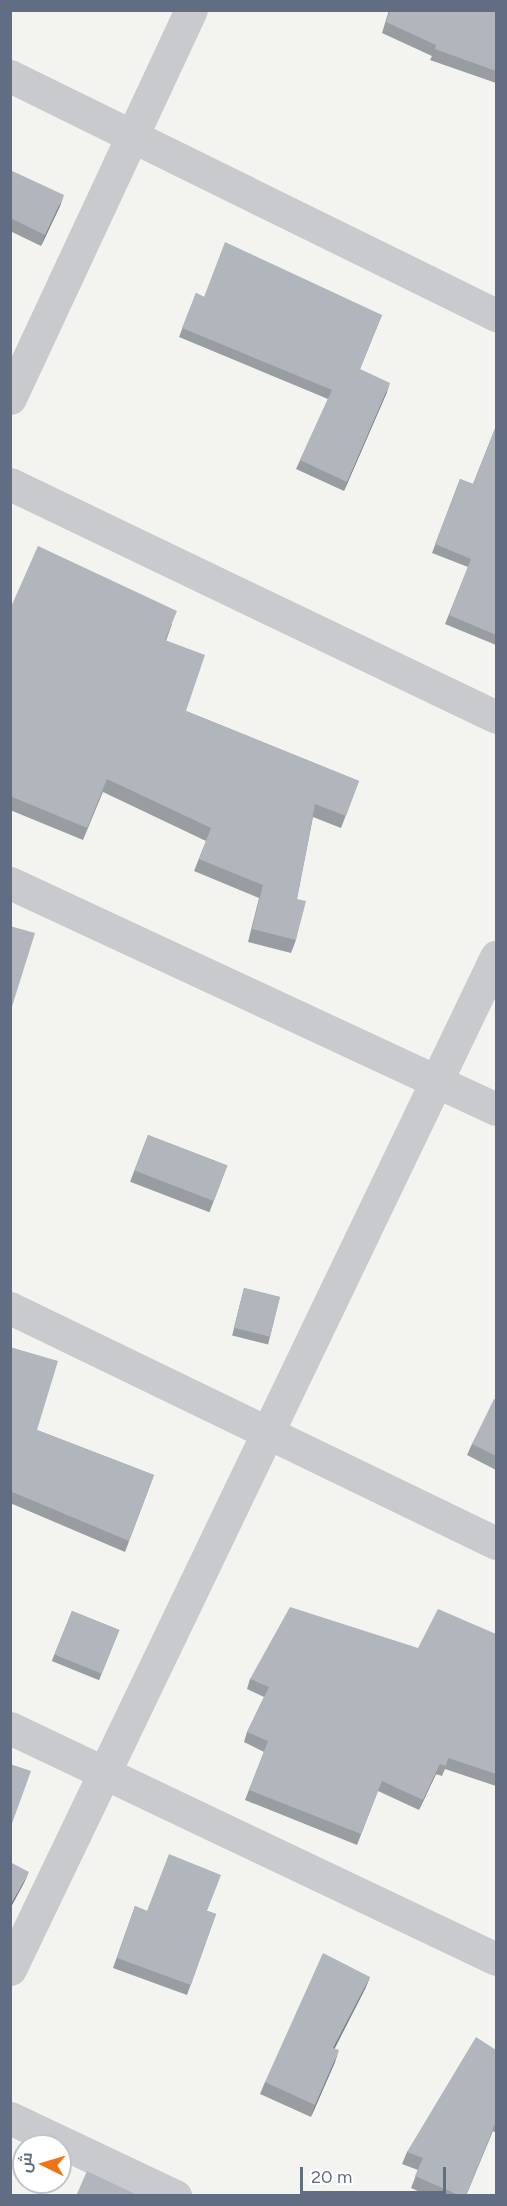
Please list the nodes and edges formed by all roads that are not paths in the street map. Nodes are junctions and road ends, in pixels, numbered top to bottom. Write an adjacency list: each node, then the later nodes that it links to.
1 (191, 10): 3 (street)
2 (10, 76): 3 (street)
3 (130, 137): 4 (street); 5 (street)
4 (496, 315)
5 (10, 398)
6 (10, 484): 7 (street)
7 (496, 717)
8 (10, 883): 10 (street)
9 (496, 957): 10 (street)
10 (437, 1080): 11 (street); 13 (street)
11 (496, 1109)
12 (10, 1308): 13 (street)
13 (268, 1432): 14 (street); 16 (street)
14 (496, 1543)
15 (10, 1728): 16 (street)
16 (104, 1775): 17 (street); 18 (street)
17 (496, 1959)
18 (10, 1969)
19 (10, 2118): 20 (street)
20 (175, 2196)

